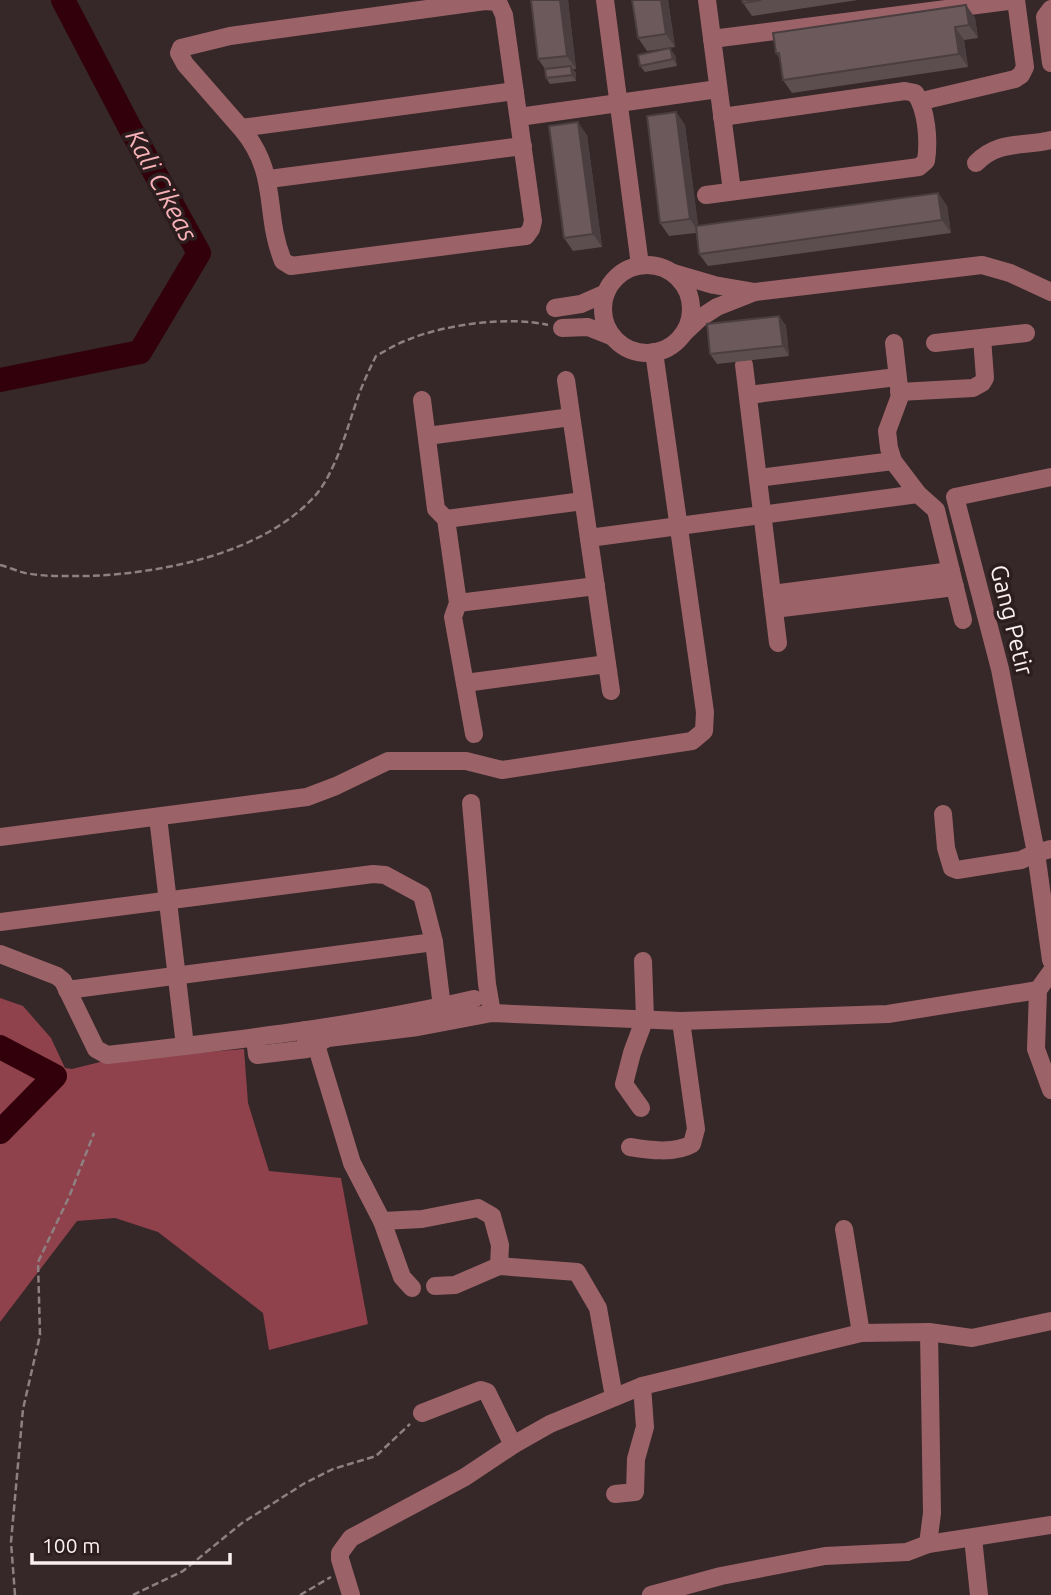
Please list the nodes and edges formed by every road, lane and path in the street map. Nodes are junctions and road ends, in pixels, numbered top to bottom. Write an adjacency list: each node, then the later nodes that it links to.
1 (605, 0): 10 (street)
2 (707, 0): 5 (street)
3 (1016, 0): 5 (street); 9 (street)
4 (1051, 9): 6 (street)
5 (712, 39): 7 (street)
6 (1051, 63)
7 (718, 89): 10 (street); 12 (street)
8 (515, 91): 11 (street); 13 (street); 13 (street)
9 (922, 101): 12 (street); 18 (street)
10 (620, 103): 11 (street); 20 (street)
11 (519, 117): 15 (street)
12 (722, 117): 18 (street)
13 (241, 128): 17 (street)
14 (1051, 140): 16 (street)
15 (523, 146): 17 (street); 17 (street)
16 (976, 163)
17 (269, 180)
18 (732, 191): 19 (street)
19 (706, 195)
20 (640, 265): 21 (street); 24 (street)
21 (673, 273): 22 (street); 28 (street)
22 (755, 292): 23 (street); 28 (street)
23 (1051, 292)
24 (606, 293): 25 (street); 29 (street)
25 (555, 307)
26 (562, 328): 29 (street); 50 (path)
27 (1026, 333): 30 (street)
28 (683, 334): 33 (street)
29 (613, 337): 33 (street)
30 (982, 338): 32 (street); 36 (street)
31 (894, 343): 36 (street)
32 (935, 343)
33 (654, 352): 48 (street)
34 (744, 365): 37 (street)
35 (566, 380): 39 (street)
36 (898, 384): 37 (street); 41 (street)
37 (748, 396): 43 (street)
38 (422, 400): 40 (street)
39 (571, 417): 40 (street); 45 (street)
40 (427, 436): 47 (street)
41 (893, 460): 43 (street); 44 (street)
42 (1051, 477): 65 (street, Gang Petir)
43 (758, 478): 46 (street)
44 (918, 494): 46 (street); 51 (street)
45 (583, 501): 47 (street); 49 (street)
46 (763, 516): 48 (street); 53 (street)
47 (446, 519): 54 (street)
48 (680, 527): 49 (street); 63 (street)
49 (589, 538): 52 (street)
50 (0, 565)
51 (953, 579): 53 (street); 55 (street)
52 (596, 586): 54 (street); 57 (street)
53 (773, 601): 56 (street)
54 (458, 603): 58 (street)
55 (963, 620)
56 (778, 643)
57 (607, 664): 58 (street); 59 (street)
58 (465, 683): 60 (street)
59 (611, 691)
60 (474, 734)
61 (471, 803): 78 (street)
62 (943, 814): 65 (street)
63 (158, 817): 64 (street); 66 (street)
64 (0, 837)
65 (1044, 851): 70 (street)
66 (168, 900): 67 (street); 68 (street); 73 (street)
67 (0, 922)
68 (434, 942): 73 (street); 77 (street)
69 (0, 954): 74 (street)
70 (1051, 960)
71 (643, 961): 79 (street)
72 (1051, 972): 75 (street)
73 (177, 976): 74 (street); 81 (street)
74 (67, 990): 81 (street)
75 (1038, 990): 80 (street); 82 (street)
76 (474, 999): 77 (street)
77 (442, 1007): 81 (street)
78 (492, 1013): 79 (street); 86 (street)
79 (645, 1018): 80 (street); 83 (street)
80 (681, 1021): 85 (street)
81 (185, 1046)
82 (1051, 1090)
83 (641, 1108)
84 (93, 1133): 103 (path)
85 (630, 1146)
86 (382, 1221): 88 (street); 90 (street)
87 (844, 1229): 93 (street)
88 (499, 1266): 89 (street); 95 (street)
89 (435, 1286)
90 (412, 1288)
91 (1051, 1321): 92 (street)
92 (929, 1332): 93 (street); 101 (street)
93 (861, 1333): 94 (street)
94 (642, 1386): 95 (street); 98 (street)
95 (614, 1397): 97 (street)
96 (422, 1412): 97 (street); 104 (path)
97 (513, 1445): 102 (street)
98 (615, 1494)
99 (1051, 1525): 100 (street)
100 (973, 1538): 101 (street); 108 (street)
101 (928, 1544): 107 (street)
102 (343, 1570): 105 (path); 106 (street)
103 (15, 1595)
104 (133, 1595)
105 (300, 1595)
106 (351, 1595)
107 (651, 1595)
108 (979, 1595)

